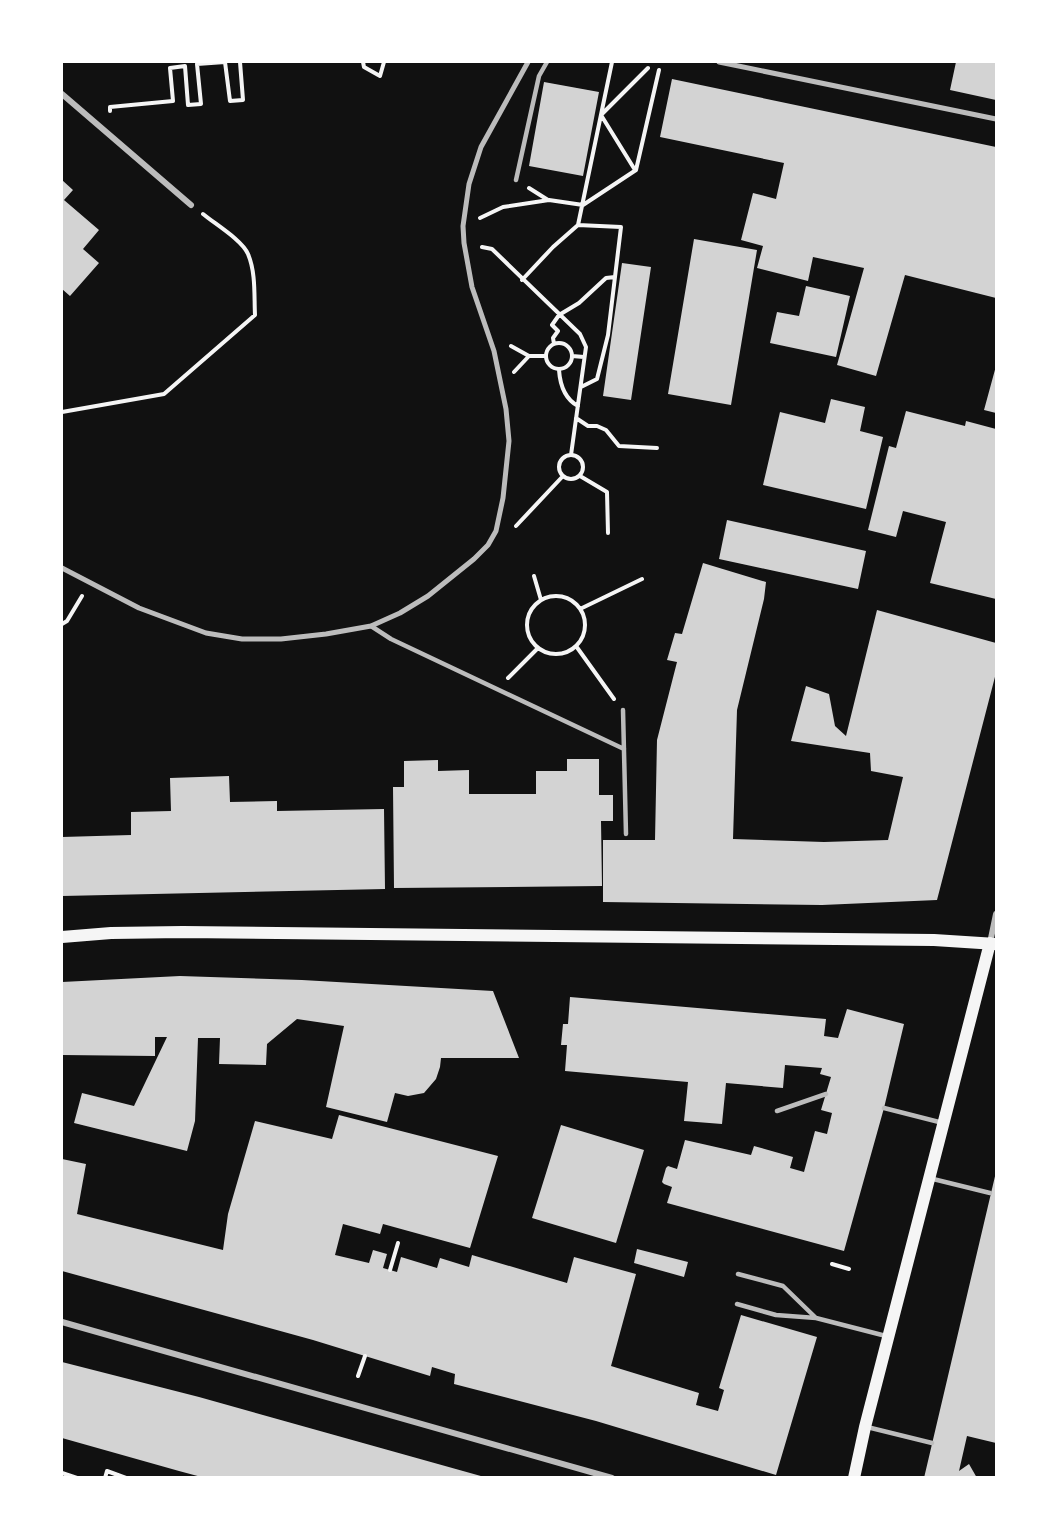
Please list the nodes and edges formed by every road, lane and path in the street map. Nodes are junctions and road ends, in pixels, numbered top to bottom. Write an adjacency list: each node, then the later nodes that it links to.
1 (240, 62): 13 (path)
2 (363, 62): 3 (path)
3 (384, 62)
4 (528, 62): 19 (street)
5 (547, 62): 15 (lane)
6 (612, 62): 11 (path)
7 (719, 62): 12 (street)
8 (648, 68): 11 (path)
9 (659, 70): 14 (path)
10 (62, 94): 13 (street)
11 (601, 115): 14 (path); 17 (path)
12 (996, 119)
13 (114, 139): 16 (street)
14 (636, 171): 17 (path)
15 (516, 180)
16 (191, 205): 34 (path)
17 (583, 205): 18 (path); 19 (path)
18 (578, 225): 21 (path); 22 (path)
19 (463, 226): 20 (street)
20 (464, 243): 22 (path); 40 (street)
21 (615, 278): 23 (path); 32 (path)
22 (522, 280): 23 (path)
23 (559, 315): 24 (path); 29 (path)
24 (554, 344): 27 (path); 28 (path)
25 (509, 345): 26 (path)
26 (530, 356): 27 (path); 31 (path)
27 (546, 356): 30 (path)
28 (572, 356): 29 (path); 30 (path)
29 (584, 357): 32 (path)
30 (559, 370): 33 (path)
31 (516, 372)
32 (581, 387): 33 (path)
33 (578, 406): 35 (path)
34 (62, 412)
35 (576, 418): 36 (path); 37 (path)
36 (657, 448)
37 (571, 455): 38 (path); 39 (path)
38 (562, 476): 39 (path); 40 (path)
39 (580, 476): 41 (path)
40 (496, 531): 49 (street)
41 (608, 533)
42 (62, 568): 45 (street)
43 (534, 576): 46 (path)
44 (642, 579): 47 (path)
45 (91, 583): 48 (path); 49 (street)
46 (541, 600): 47 (path); 51 (path)
47 (580, 609): 50 (path)
48 (62, 624)
49 (371, 626): 52 (lane)
50 (576, 646): 51 (path); 53 (path)
51 (538, 648): 52 (path)
52 (497, 690): 54 (lane)
53 (623, 711): 54 (lane)
54 (624, 749): 55 (lane)
55 (626, 834)
56 (996, 914): 58 (street)
57 (62, 937): 58 (main road)
58 (993, 944): 62 (main road)
59 (826, 1094): 61 (lane)
60 (884, 1108): 62 (lane)
61 (777, 1111)
62 (943, 1123): 63 (main road)
63 (929, 1178): 64 (lane); 73 (main road)
64 (990, 1193)
65 (398, 1243): 68 (path)
66 (832, 1264): 67 (path)
67 (849, 1269)
68 (390, 1270)
69 (738, 1274): 71 (lane)
70 (737, 1304): 71 (lane)
71 (816, 1318): 73 (lane)
72 (62, 1322): 82 (street)
73 (888, 1336): 76 (main road)
74 (365, 1356): 75 (path)
75 (358, 1376)
76 (865, 1427): 77 (lane); 83 (main road)
77 (932, 1443)
78 (62, 1473): 79 (path)
79 (77, 1478)
80 (105, 1478): 81 (path)
81 (126, 1478)
82 (612, 1478)
83 (854, 1478)

